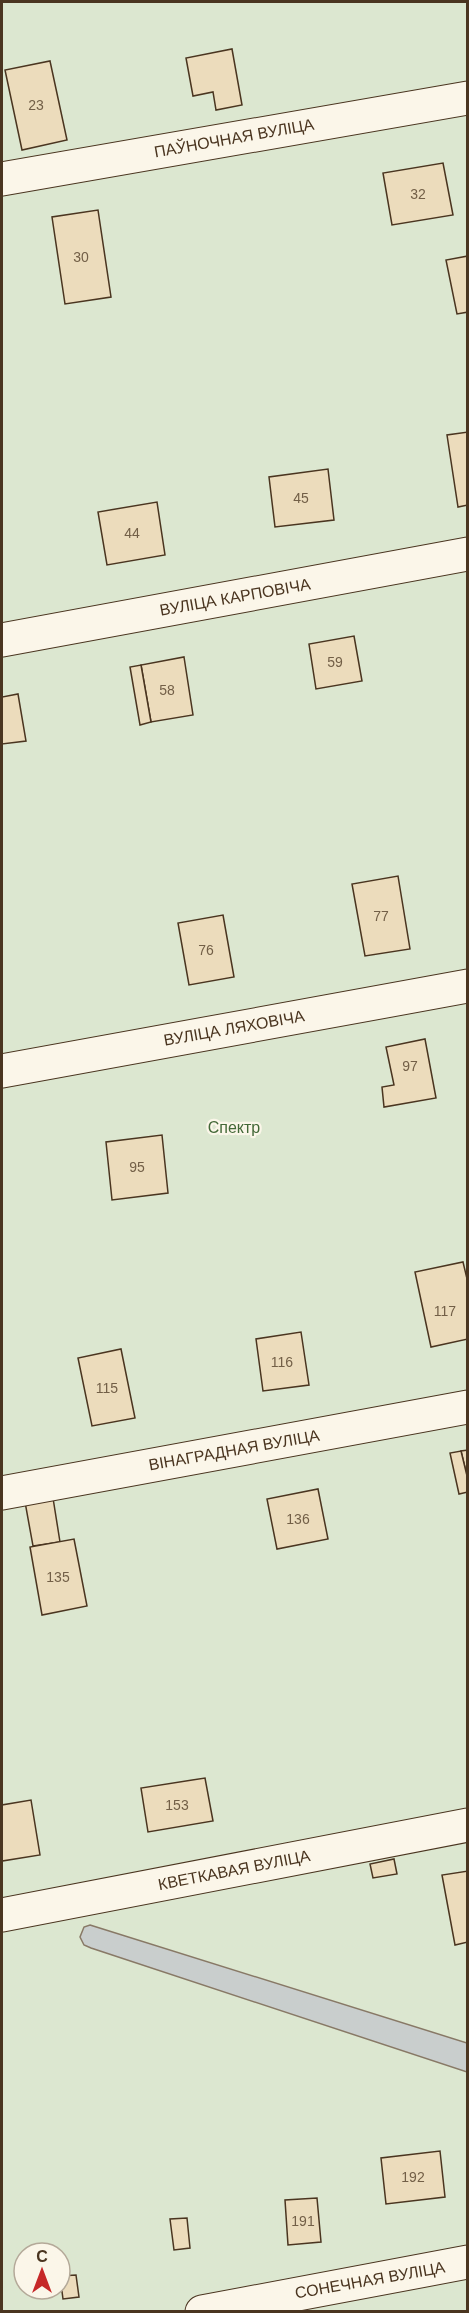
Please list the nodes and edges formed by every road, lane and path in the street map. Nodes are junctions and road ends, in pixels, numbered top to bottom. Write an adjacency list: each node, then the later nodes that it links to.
1 (468, 98): 2 (street, ПАЎНОЧНАЯ ВУЛІЦА)
2 (2, 179)
3 (468, 554): 4 (street, ВУЛІЦА КАРПОВІЧА)
4 (2, 640)
5 (468, 986): 6 (street, ВУЛІЦА ЛЯХОВІЧА)
6 (2, 1071)
7 (468, 1407): 8 (street, ВІНАГРАДНАЯ ВУЛІЦА)
8 (2, 1493)
9 (468, 1825): 10 (street, КВЕТКАВАЯ ВУЛІЦА)
10 (2, 1915)
11 (468, 2262): 12 (street, СОНЕЧНАЯ ВУЛІЦА)
12 (202, 2312)

